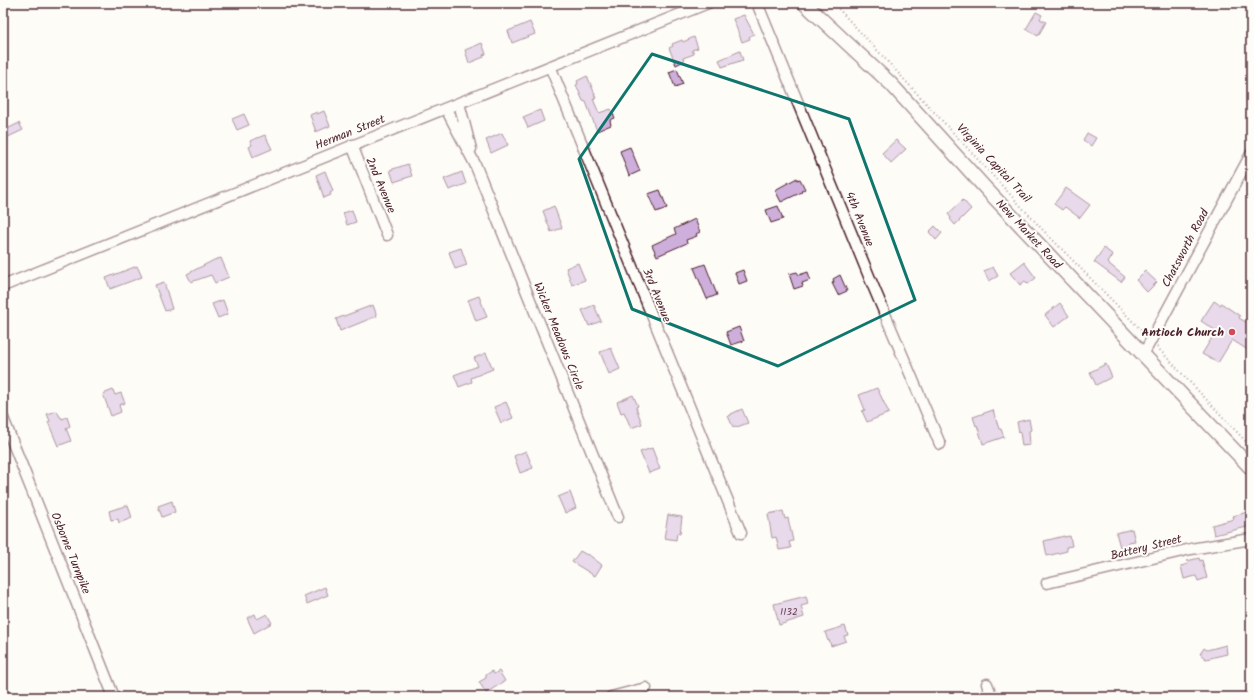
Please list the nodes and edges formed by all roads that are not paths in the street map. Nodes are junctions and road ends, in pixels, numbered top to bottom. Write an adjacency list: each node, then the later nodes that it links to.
1 (708, 3): 4 (street, Herman Street)
2 (757, 3): 14 (street, 4th Avenue)
3 (804, 3): 12 (main road, New Market Road)
4 (550, 66): 5 (street, Herman Street); 17 (street, 3rd Avenue)
5 (459, 103): 6 (street, Herman Street); 9 (street, Wicker Meadows Circle)
6 (446, 109): 7 (street, Herman Street); 9 (street, Wicker Meadows Circle)
7 (352, 145): 10 (street, 2nd Avenue); 11 (street, Herman Street)
8 (1251, 154): 12 (street, Chatsworth Road)
9 (475, 164): 16 (street, Wicker Meadows Circle)
10 (388, 235)
11 (3, 286)
12 (1143, 355): 15 (main road, New Market Road)
13 (3, 418): 22 (street, Osborne Turnpike)
14 (940, 444)
15 (1251, 468)
16 (618, 518)
17 (741, 533)
18 (1251, 539): 19 (street, Battery Street)
19 (1047, 583)
20 (987, 684): 24 (street)
21 (646, 688): 23 (street)
22 (114, 697)
23 (611, 697)
24 (992, 697)

